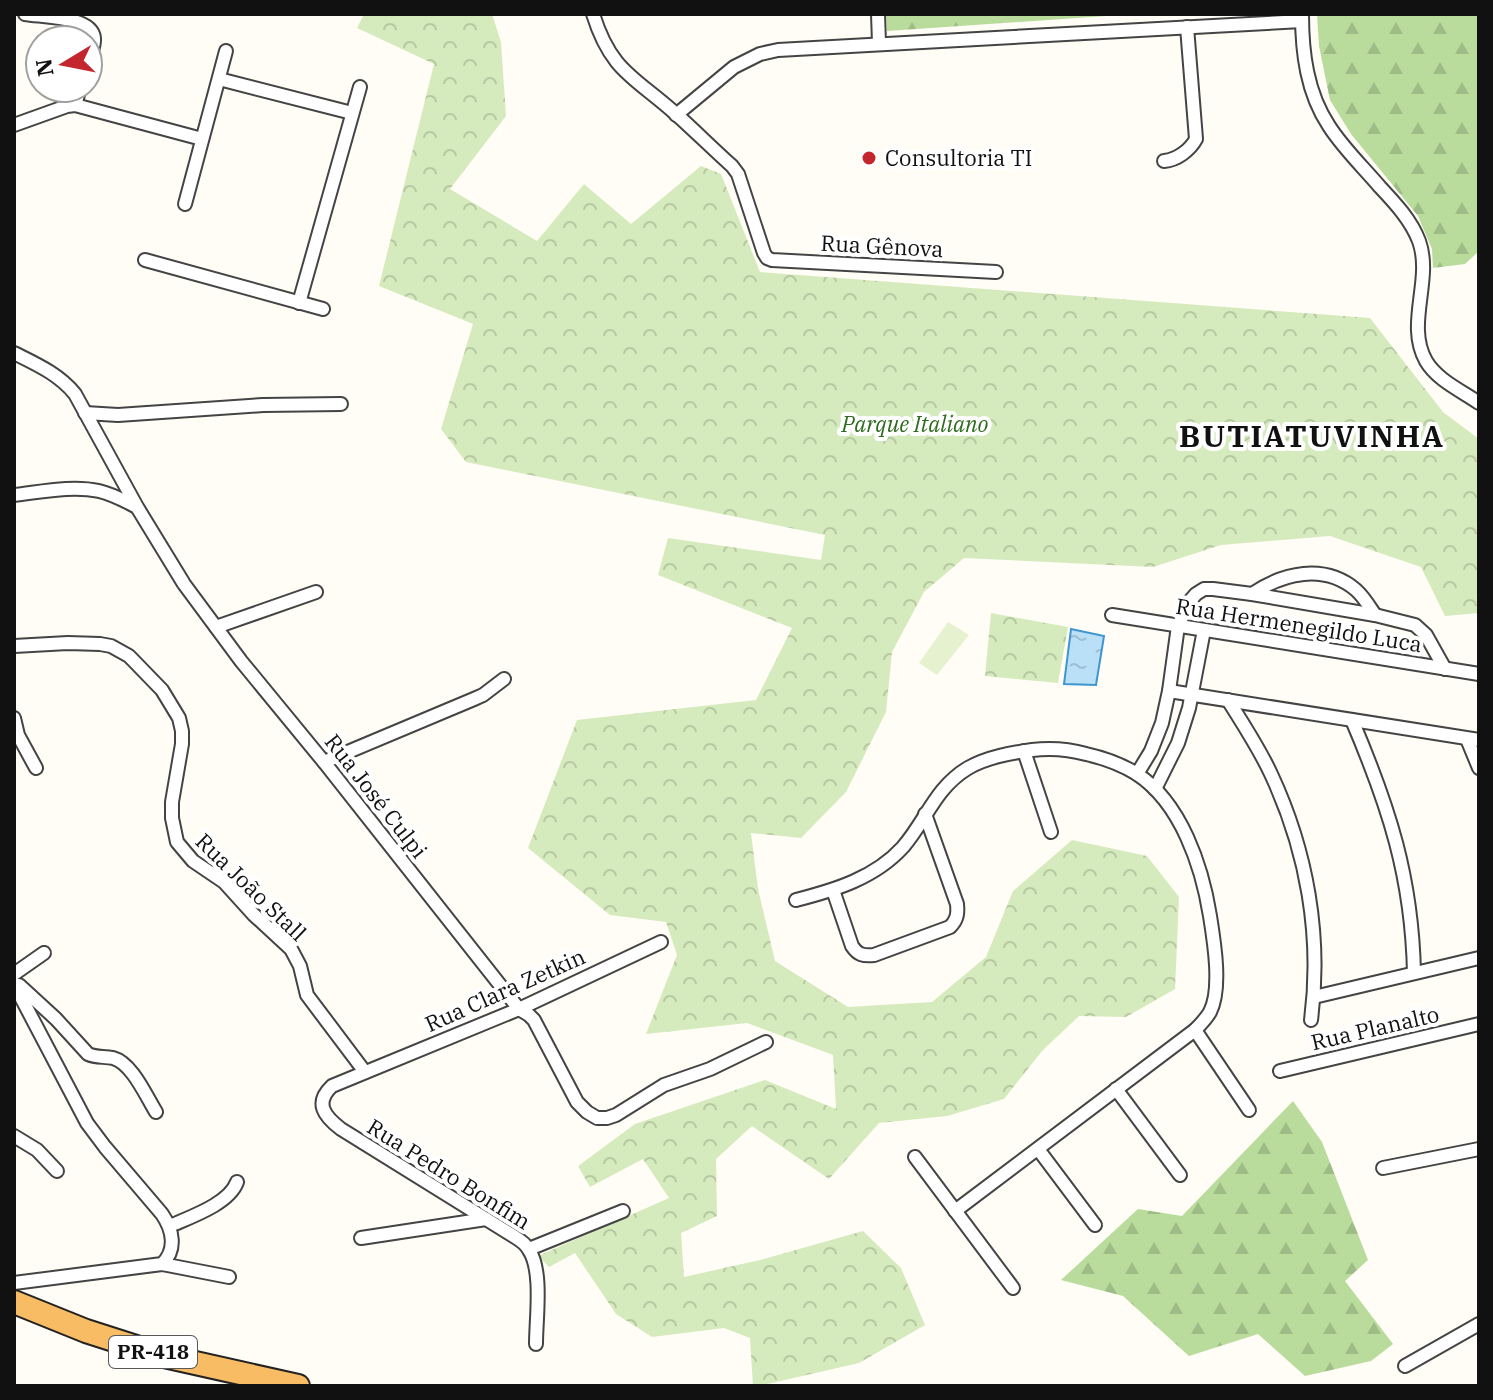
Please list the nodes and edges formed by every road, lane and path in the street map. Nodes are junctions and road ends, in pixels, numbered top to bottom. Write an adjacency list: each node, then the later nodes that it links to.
1 (25, 14): 5 (street)
2 (593, 14): 13 (street)
3 (878, 14): 7 (street)
4 (1302, 18): 6 (street); 23 (street)
5 (83, 24)
6 (1187, 27): 7 (street); 16 (street)
7 (879, 43): 13 (street)
8 (226, 51): 9 (street)
9 (219, 79): 12 (street); 15 (street)
10 (360, 87): 12 (street)
11 (75, 105): 14 (street); 15 (street)
12 (352, 113): 20 (street)
13 (676, 115): 19 (street, Rua Gênova)
14 (14, 125)
15 (202, 139): 17 (street)
16 (1164, 161)
17 (185, 204)
18 (145, 260): 20 (street)
19 (996, 272)
20 (299, 303): 21 (street)
21 (323, 309)
22 (14, 353): 25 (street, Rua José Culpi)
23 (1479, 403)
24 (341, 404): 25 (street)
25 (85, 413): 27 (street, Rua José Culpi)
26 (14, 495): 27 (street)
27 (137, 507): 33 (street, Rua José Culpi)
28 (316, 592): 33 (street)
29 (1252, 594): 31 (street); 31 (street); 32 (street)
30 (1112, 615): 32 (street, Rua Hermenegildo Luca)
31 (1375, 615): 36 (street)
32 (1178, 626): 34 (street, Rua Hermenegildo Luca); 39 (street)
33 (216, 627): 46 (street, Rua José Culpi)
34 (1204, 630): 36 (street, Rua Hermenegildo Luca); 40 (street)
35 (14, 646): 67 (street, Rua João Stall)
36 (1445, 669): 37 (street, Rua Hermenegildo Luca)
37 (1479, 674)
38 (504, 679): 46 (street)
39 (1169, 691): 40 (street); 49 (street)
40 (1193, 695): 41 (street); 50 (street)
41 (1228, 700): 43 (street); 60 (street)
42 (14, 718): 47 (street)
43 (1352, 720): 44 (street); 58 (street)
44 (1473, 740): 48 (street)
45 (1024, 751): 49 (street); 51 (street); 52 (street)
46 (324, 762): 61 (street, Rua José Culpi)
47 (36, 768)
48 (1479, 768)
49 (1137, 774): 50 (street)
50 (1155, 789): 64 (street)
51 (925, 814): 53 (street); 53 (street)
52 (1051, 832)
53 (833, 890): 54 (street)
54 (796, 900)
55 (661, 942): 61 (street, Rua Clara Zetkin)
56 (44, 953): 59 (street)
57 (1479, 958): 58 (street)
58 (1414, 973): 60 (street)
59 (14, 979): 70 (street); 83 (street)
60 (1314, 997): 62 (street)
61 (519, 1009): 65 (street, Rua José Culpi); 67 (street, Rua Clara Zetkin)
62 (1311, 1020)
63 (1479, 1024): 66 (street, Rua Planalto)
64 (1195, 1030): 68 (street); 69 (street)
65 (766, 1042)
66 (1280, 1071)
67 (365, 1072): 81 (street, Rua Pedro Bonfim)
68 (1116, 1089): 72 (street); 77 (street)
69 (1249, 1110)
70 (156, 1112)
71 (14, 1136): 76 (street)
72 (1038, 1149): 80 (street); 82 (street)
73 (1479, 1149): 75 (street)
74 (915, 1157): 80 (street)
75 (1383, 1168)
76 (57, 1171)
77 (1180, 1175)
78 (237, 1182): 83 (street)
79 (623, 1211): 85 (street)
80 (955, 1211): 89 (street)
81 (486, 1219): 84 (street); 85 (street, Rua Pedro Bonfim)
82 (1095, 1225)
83 (170, 1226): 86 (street)
84 (361, 1238)
85 (529, 1249): 92 (street, Rua Pedro Bonfim)
86 (162, 1264): 87 (street); 88 (street)
87 (229, 1277)
88 (14, 1283)
89 (1013, 1288)
90 (14, 1302): 94 (highway, PR-418)
91 (1479, 1324): 93 (street)
92 (536, 1344)
93 (1405, 1366)
94 (298, 1386)

